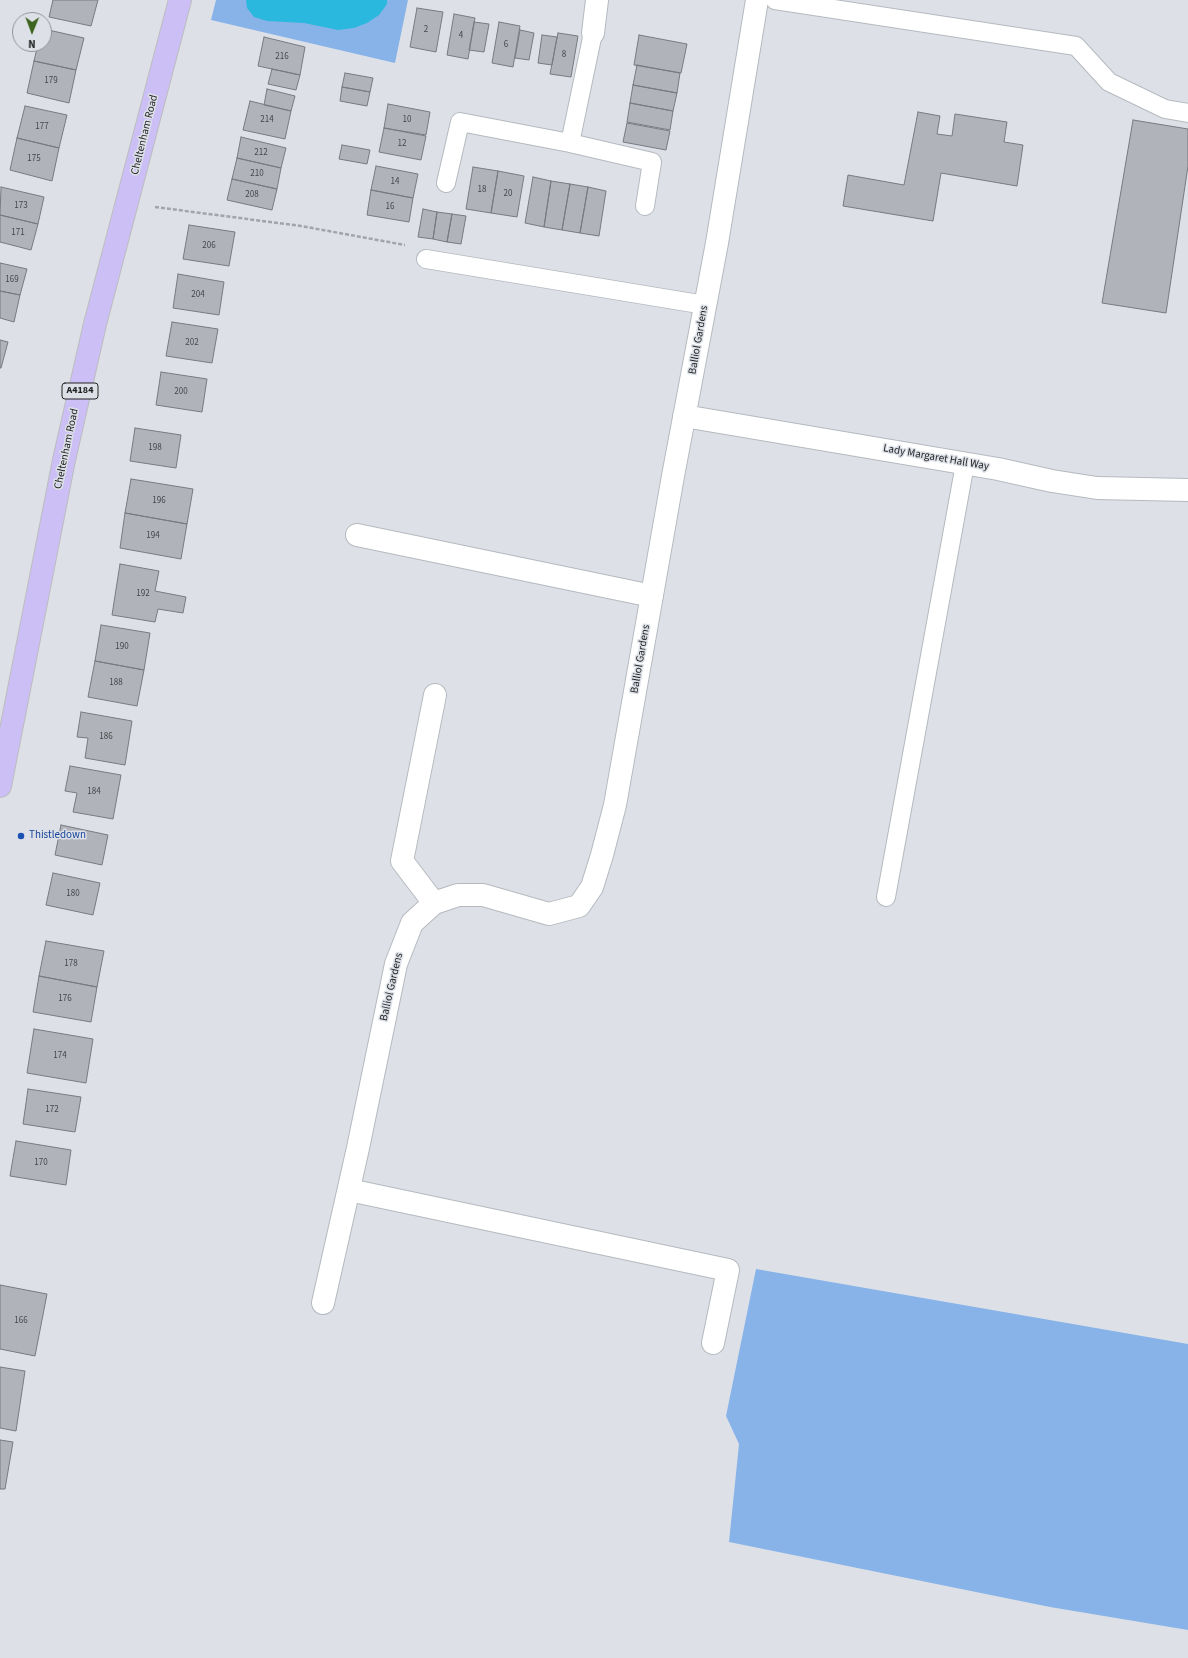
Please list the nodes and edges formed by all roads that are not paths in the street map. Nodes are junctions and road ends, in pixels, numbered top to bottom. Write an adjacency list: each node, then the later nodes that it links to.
1 (180, 0): 18 (main road, Cheltenham Road / A4184)
2 (597, 0): 5 (street)
3 (757, 0): 11 (street, Balliol Gardens)
4 (775, 0): 6 (lane)
5 (593, 33): 7 (lane)
6 (1188, 113)
7 (570, 143): 8 (lane); 9 (lane)
8 (446, 183)
9 (644, 206)
10 (426, 259): 11 (lane)
11 (705, 305): 12 (street, Balliol Gardens)
12 (684, 416): 13 (street, Lady Margaret Hall Way); 16 (street, Balliol Gardens)
13 (965, 464): 14 (street, Lady Margaret Hall Way); 19 (lane)
14 (1188, 490)
15 (357, 535): 16 (street)
16 (652, 596): 20 (street, Balliol Gardens)
17 (435, 695): 20 (street)
18 (0, 786)
19 (886, 897)
20 (434, 904): 21 (street, Balliol Gardens)
21 (349, 1190): 22 (street, Balliol Gardens); 23 (street)
22 (323, 1303)
23 (713, 1343)

